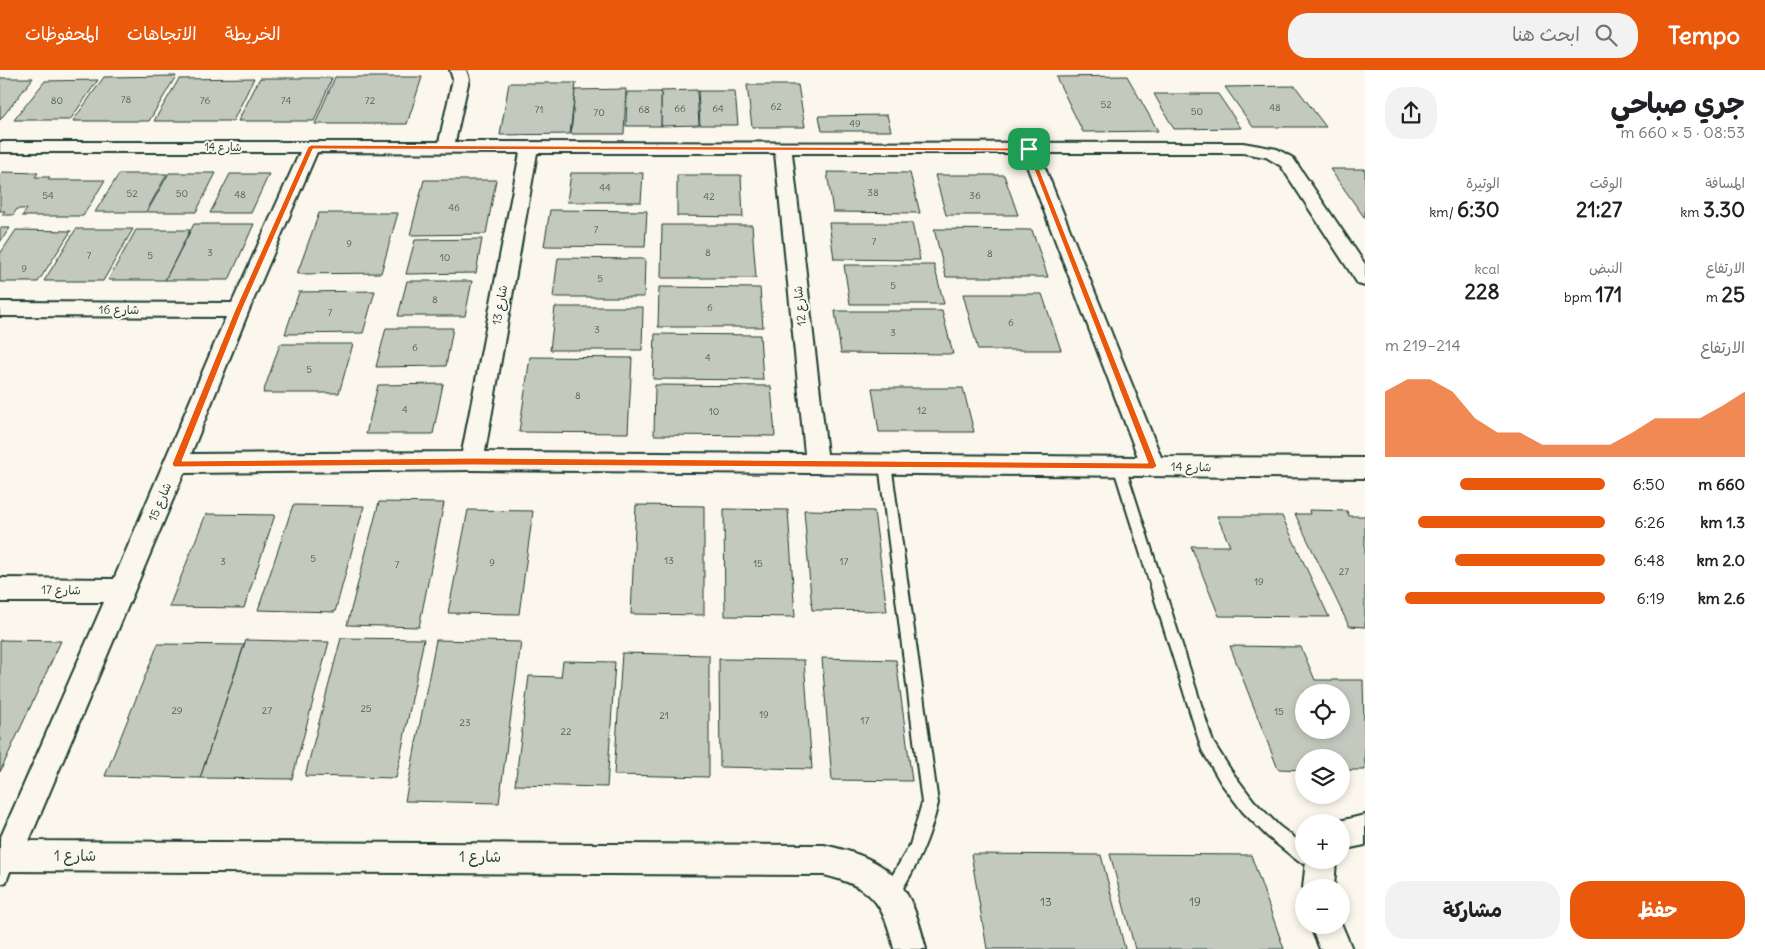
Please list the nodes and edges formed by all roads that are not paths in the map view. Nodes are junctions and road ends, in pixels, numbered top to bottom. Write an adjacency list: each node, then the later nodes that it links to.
1 (463, 73): 4 (street)
2 (0, 147): 3 (street, شارع 14)
3 (311, 147): 4 (street, شارع 14); 10 (street, شارع 15)
4 (446, 147): 5 (street, شارع 14)
5 (529, 148): 6 (street, شارع 14); 11 (street, شارع 13)
6 (783, 149): 7 (street, شارع 14); 12 (street, شارع 12)
7 (1029, 149): 8 (street, شارع 14); 16 (street)
8 (1365, 279)
9 (0, 309): 10 (street, شارع 16)
10 (239, 310): 13 (street, شارع 15)
11 (472, 461): 12 (street, شارع 14); 13 (street, شارع 14)
12 (817, 463): 14 (street, شارع 14)
13 (176, 464): 19 (street, شارع 15)
14 (885, 464): 15 (street, شارع 14); 24 (lane)
15 (1119, 466): 16 (street, شارع 14); 22 (lane)
16 (1153, 466): 17 (street, شارع 14)
17 (1365, 468)
18 (0, 590): 19 (street, شارع 17)
19 (122, 591): 23 (street, شارع 15)
20 (1365, 830): 21 (street)
21 (1350, 834)
22 (1295, 851)
23 (3, 862): 24 (street, شارع 1)
24 (890, 892): 26 (street, شارع 1)
25 (1330, 934): 27 (street)
26 (910, 949)
27 (1336, 949)

